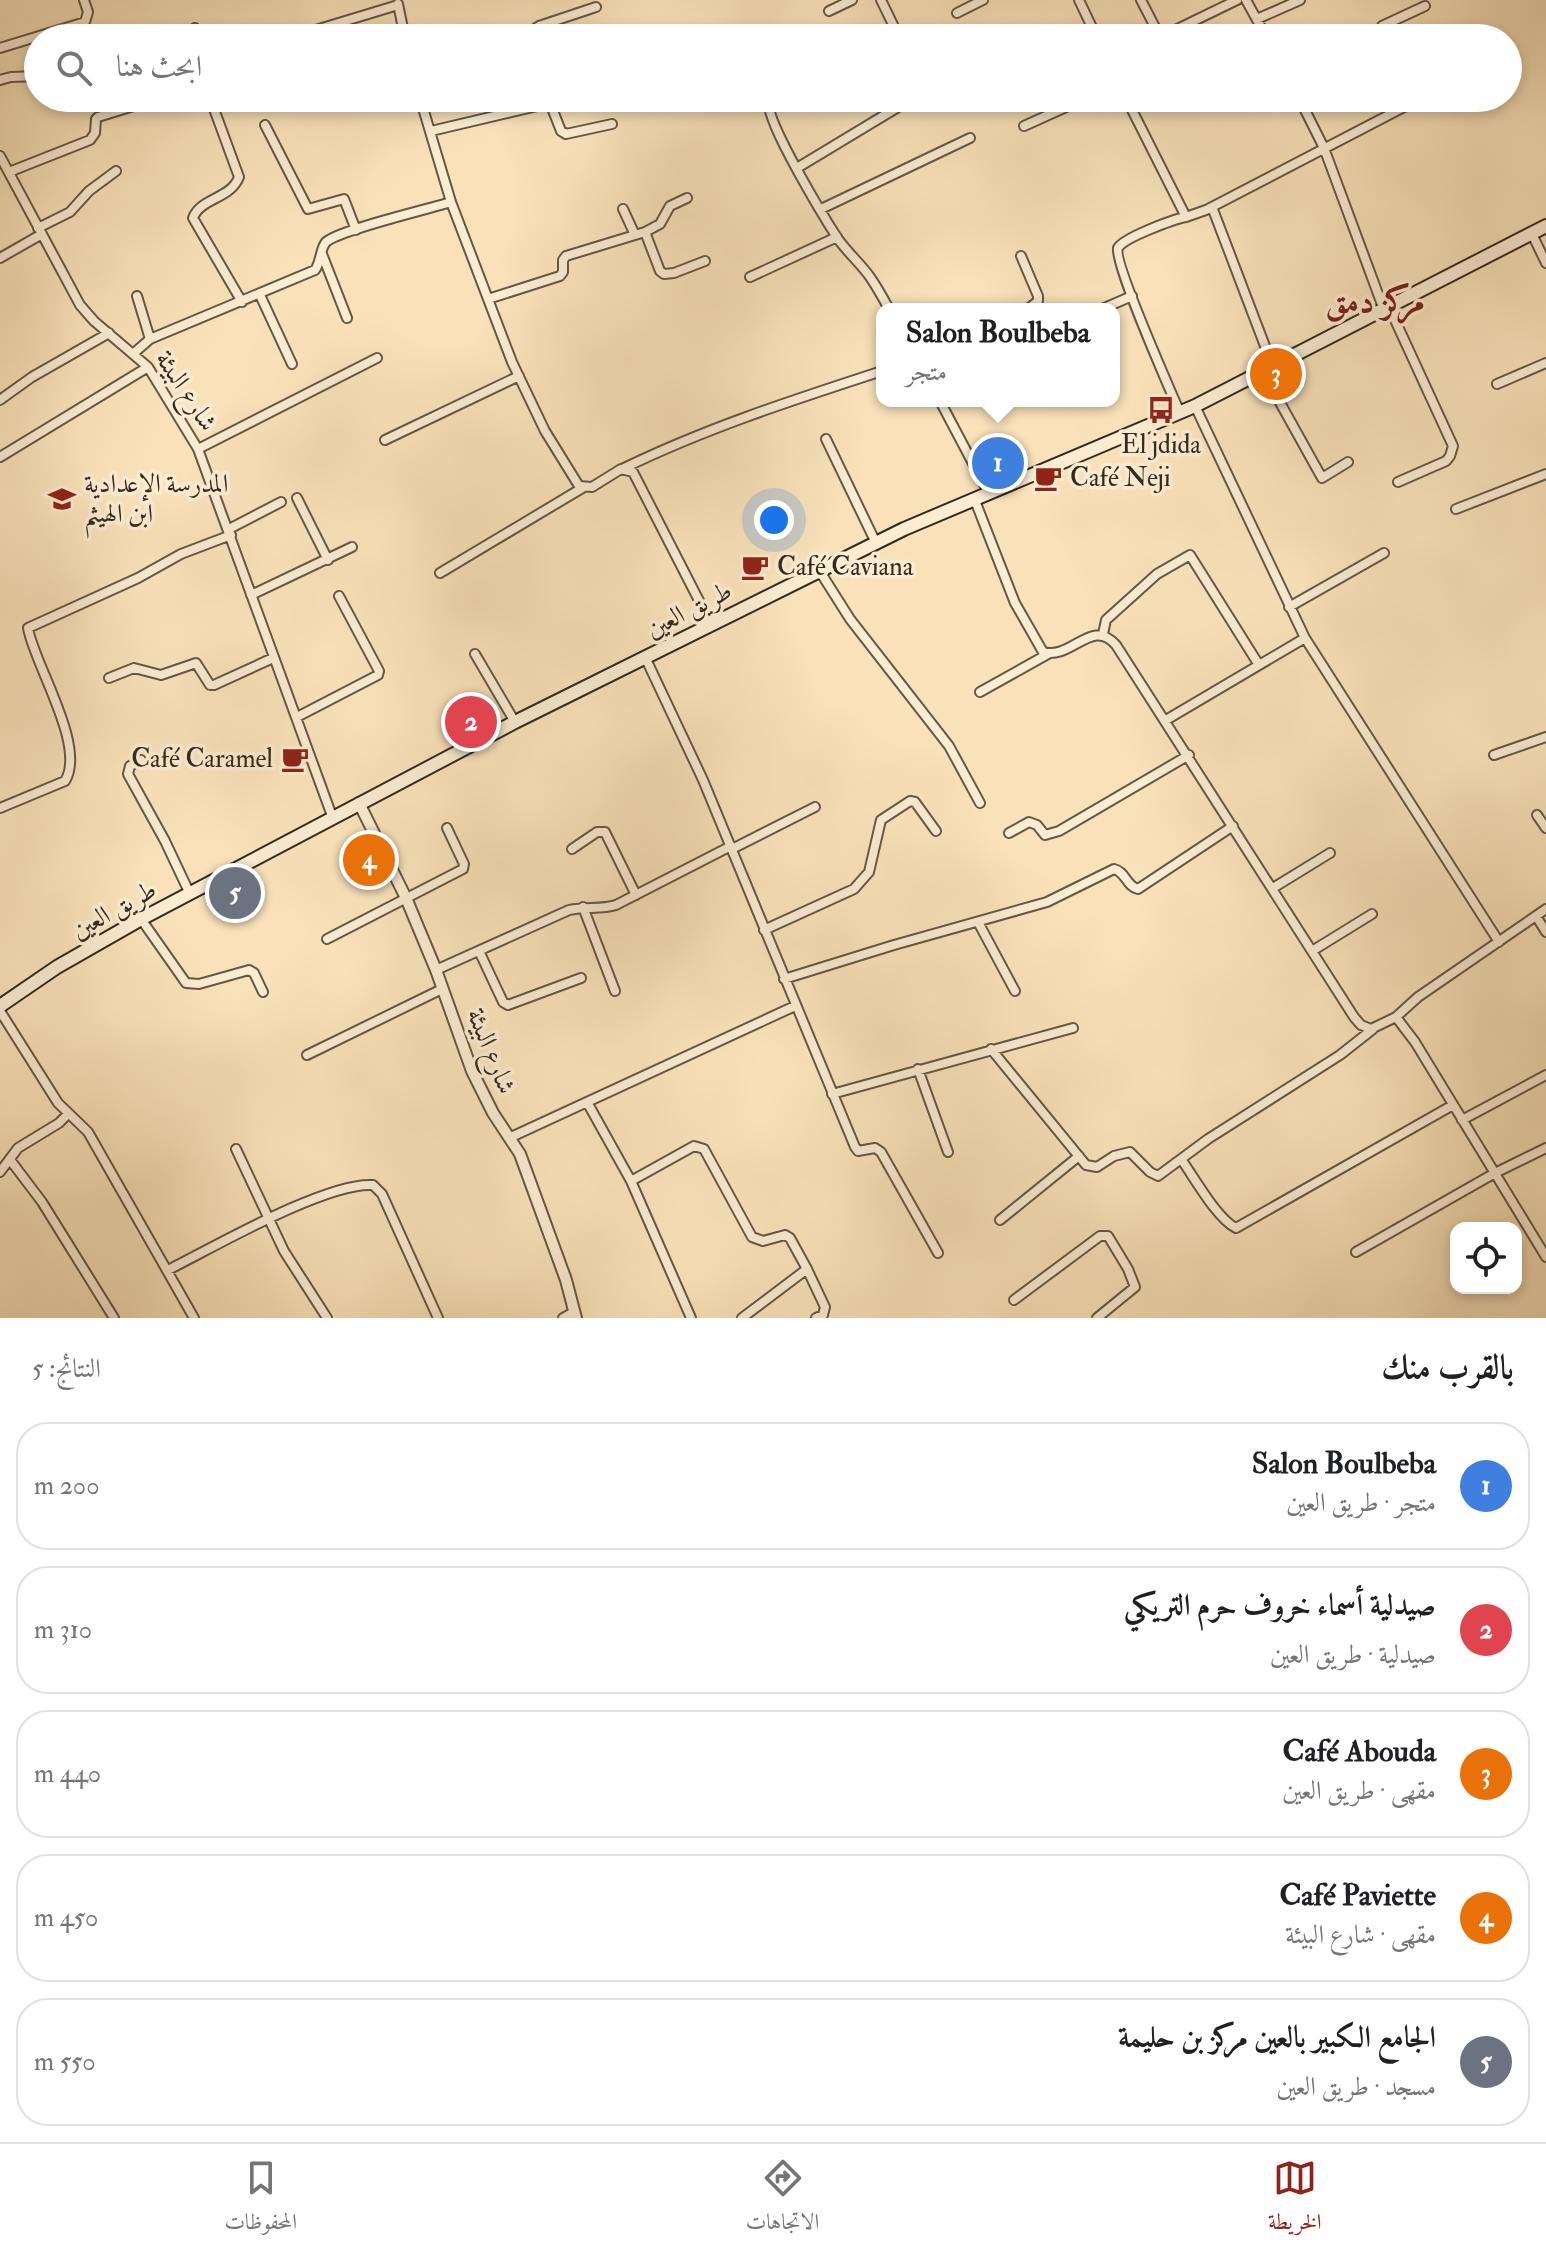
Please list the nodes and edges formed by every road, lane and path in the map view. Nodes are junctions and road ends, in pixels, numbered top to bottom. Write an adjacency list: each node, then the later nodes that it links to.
1 (84, 0): 16 (street)
2 (852, 0): 13 (street)
3 (881, 0): 20 (street)
4 (983, 0): 14 (street)
5 (1079, 0): 21 (street)
6 (1141, 0): 22 (street)
7 (1237, 0): 23 (street)
8 (1246, 0): 15 (street)
9 (1300, 0): 15 (street)
10 (398, 3): 17 (street); 18 (street)
11 (1425, 6): 25 (street)
12 (596, 7): 19 (street)
13 (829, 11)
14 (957, 13)
15 (1257, 19): 24 (street)
16 (78, 24)
17 (333, 24)
18 (402, 24)
19 (545, 24)
20 (893, 24)
21 (1090, 24)
22 (1153, 24)
23 (1188, 24)
24 (1260, 24)
25 (1386, 24)
26 (24, 41): 27 (street)
27 (0, 48)
28 (24, 77): 29 (street)
29 (0, 80)
30 (114, 112): 50 (street)
31 (215, 112): 73 (street)
32 (425, 112): 44 (street)
33 (504, 112): 44 (street)
34 (554, 112): 41 (street)
35 (769, 112): 48 (street)
36 (890, 112): 48 (street)
37 (1055, 112): 43 (street)
38 (1133, 112): 56 (street)
39 (1306, 112): 46 (street)
40 (1394, 112): 46 (street)
41 (612, 124)
42 (265, 125): 58 (street)
43 (1024, 126)
44 (431, 131): 52 (street)
45 (970, 138): 55 (street)
46 (1324, 148): 53 (street); 77 (street)
47 (0, 157): 50 (street, شارع البيئة)
48 (797, 168): 55 (street)
49 (116, 171): 59 (street)
50 (9, 172): 59 (street, شارع البيئة)
51 (687, 198): 60 (street)
52 (451, 202): 58 (street); 72 (street)
53 (1212, 207): 56 (street); 86 (street)
54 (623, 209): 60 (street)
55 (821, 209): 62 (street)
56 (1186, 217): 71 (street)
57 (1546, 226): 61 (main road, طريق العين)
58 (356, 230): 63 (street)
59 (40, 231): 65 (street); 79 (street, شارع البيئة)
60 (640, 233): 66 (street); 72 (street)
61 (1532, 234): 67 (street); 77 (main road, طريق العين)
62 (837, 237): 68 (street); 74 (street)
63 (322, 253): 69 (street); 78 (street)
64 (1021, 256): 75 (street)
65 (0, 258)
66 (705, 261)
67 (1546, 263)
68 (750, 277)
69 (260, 295): 73 (street); 84 (street)
70 (137, 296): 80 (street)
71 (1132, 296): 76 (street); 93 (street)
72 (488, 299): 88 (street)
73 (242, 302): 80 (street)
74 (885, 303)
75 (1036, 303)
76 (1116, 303)
77 (1386, 309): 86 (main road, طريق العين); 101 (street)
78 (347, 318)
79 (109, 333): 81 (street, شارع البيئة); 90 (street)
80 (150, 339): 81 (street)
81 (134, 353): 85 (street, شارع البيئة)
82 (377, 358): 96 (street)
83 (1546, 363): 89 (street)
84 (292, 364)
85 (148, 367): 96 (street, شارع البيئة); 97 (street)
86 (1268, 370): 91 (main road, طريق العين); 98 (street)
87 (876, 373): 99 (street)
88 (519, 376): 95 (street); 102 (street)
89 (1497, 384)
90 (0, 400)
91 (1195, 406): 93 (main road, طريق العين); 117 (street)
92 (943, 407): 103 (street)
93 (1180, 413): 103 (main road, طريق العين)
94 (826, 439): 109 (street)
95 (385, 440)
96 (198, 449): 108 (street, شارع البيئة)
97 (0, 457)
98 (1348, 462)
99 (621, 469): 102 (street); 118 (street)
100 (1546, 474): 107 (street)
101 (1398, 482)
102 (584, 487): 114 (street)
103 (988, 492): 105 (main road, طريق العين)
104 (297, 498): 112 (street)
105 (974, 498): 109 (main road, طريق العين); 122 (street)
106 (281, 502): 108 (street)
107 (1456, 509)
108 (230, 532): 115 (street, شارع البيئة); 138 (street)
109 (876, 543): 113 (main road, طريق العين)
110 (352, 547): 112 (street)
111 (1384, 553): 117 (street)
112 (328, 560): 115 (street)
113 (819, 570): 118 (main road, طريق العين); 136 (street)
114 (440, 573)
115 (251, 595): 124 (street, شارع البيئة)
116 (339, 596): 128 (street)
117 (1289, 607): 120 (street)
118 (711, 624): 123 (main road, طريق العين)
119 (1103, 634): 122 (street); 125 (street); 129 (street)
120 (1305, 638): 125 (street); 162 (street)
121 (475, 654): 130 (street)
122 (1048, 654): 127 (street)
123 (645, 657): 130 (main road, طريق العين); 146 (street)
124 (273, 658): 126 (street); 128 (street, شارع البيئة)
125 (1259, 665): 129 (street)
126 (109, 678)
127 (980, 692)
128 (297, 717): 140 (street, شارع البيئة)
129 (1166, 720): 132 (street)
130 (515, 722): 135 (main road, طريق العين)
131 (1546, 737): 133 (street)
132 (1189, 755): 141 (street); 145 (street)
133 (1494, 755)
134 (141, 760): 150 (street)
135 (359, 803): 140 (main road, طريق العين); 152 (street, شارع البيئة)
136 (980, 803)
137 (815, 807): 146 (street)
138 (0, 808)
139 (1537, 815): 143 (street)
140 (332, 816): 150 (main road, طريق العين)
141 (1233, 826): 149 (street); 158 (street)
142 (447, 828): 152 (street)
143 (1546, 828)
144 (936, 831): 159 (street)
145 (1009, 833)
146 (731, 847): 151 (street); 159 (street)
147 (572, 849): 151 (street)
148 (1330, 853): 149 (street)
149 (1273, 888): 164 (street)
150 (190, 894): 157 (main road, طريق العين)
151 (636, 895): 153 (street)
152 (406, 898): 161 (street); 165 (street, شارع البيئة)
153 (583, 907): 163 (street); 169 (street)
154 (1546, 909): 156 (street)
155 (1372, 914): 164 (street)
156 (1536, 916): 160 (street); 162 (street)
157 (141, 919): 171 (street); 173 (main road, طريق العين)
158 (978, 922): 167 (street); 170 (street)
159 (764, 930): 167 (street)
160 (1546, 932)
161 (327, 939)
162 (1499, 942): 174 (street)
163 (479, 951): 165 (street); 166 (street)
164 (1312, 951): 176 (street)
165 (436, 970): 168 (street, شارع البيئة)
166 (581, 978)
167 (784, 979): 172 (street)
168 (442, 989): 178 (street); 186 (street, شارع البيئة)
169 (615, 991)
170 (1015, 991)
171 (263, 992)
172 (795, 1006): 181 (street); 182 (street)
173 (0, 1009): 184 (street)
174 (1396, 1017): 176 (street); 183 (street)
175 (1073, 1028): 177 (street)
176 (1373, 1029): 191 (street)
177 (991, 1049): 179 (street); 190 (street)
178 (307, 1055)
179 (918, 1069): 181 (street); 189 (street)
180 (1546, 1075): 185 (street)
181 (832, 1094): 199 (street)
182 (587, 1102): 186 (street); 195 (street)
183 (1453, 1105): 185 (street); 191 (street)
184 (68, 1114): 192 (street); 202 (street)
185 (1462, 1120): 194 (street)
186 (509, 1138): 204 (street, شارع البيئة)
187 (1546, 1148): 194 (street)
188 (236, 1149): 196 (street)
189 (948, 1152)
190 (1079, 1156): 191 (street); 197 (street)
191 (1181, 1159)
192 (11, 1161): 193 (street); 206 (street)
193 (1, 1168)
194 (1495, 1173): 198 (street); 200 (street)
195 (631, 1181): 201 (street); 211 (street)
196 (267, 1220): 202 (street); 208 (street); 209 (street)
197 (1000, 1220)
198 (1356, 1252)
199 (938, 1253)
200 (1546, 1257)
201 (807, 1269): 205 (street); 212 (street)
202 (168, 1270): 207 (street)
203 (1014, 1300): 213 (street)
204 (575, 1315): 210 (street)
205 (747, 1317)
206 (114, 1318)
207 (194, 1318)
208 (327, 1318)
209 (438, 1318)
210 (563, 1318)
211 (691, 1318)
212 (816, 1318)
213 (1097, 1318)

